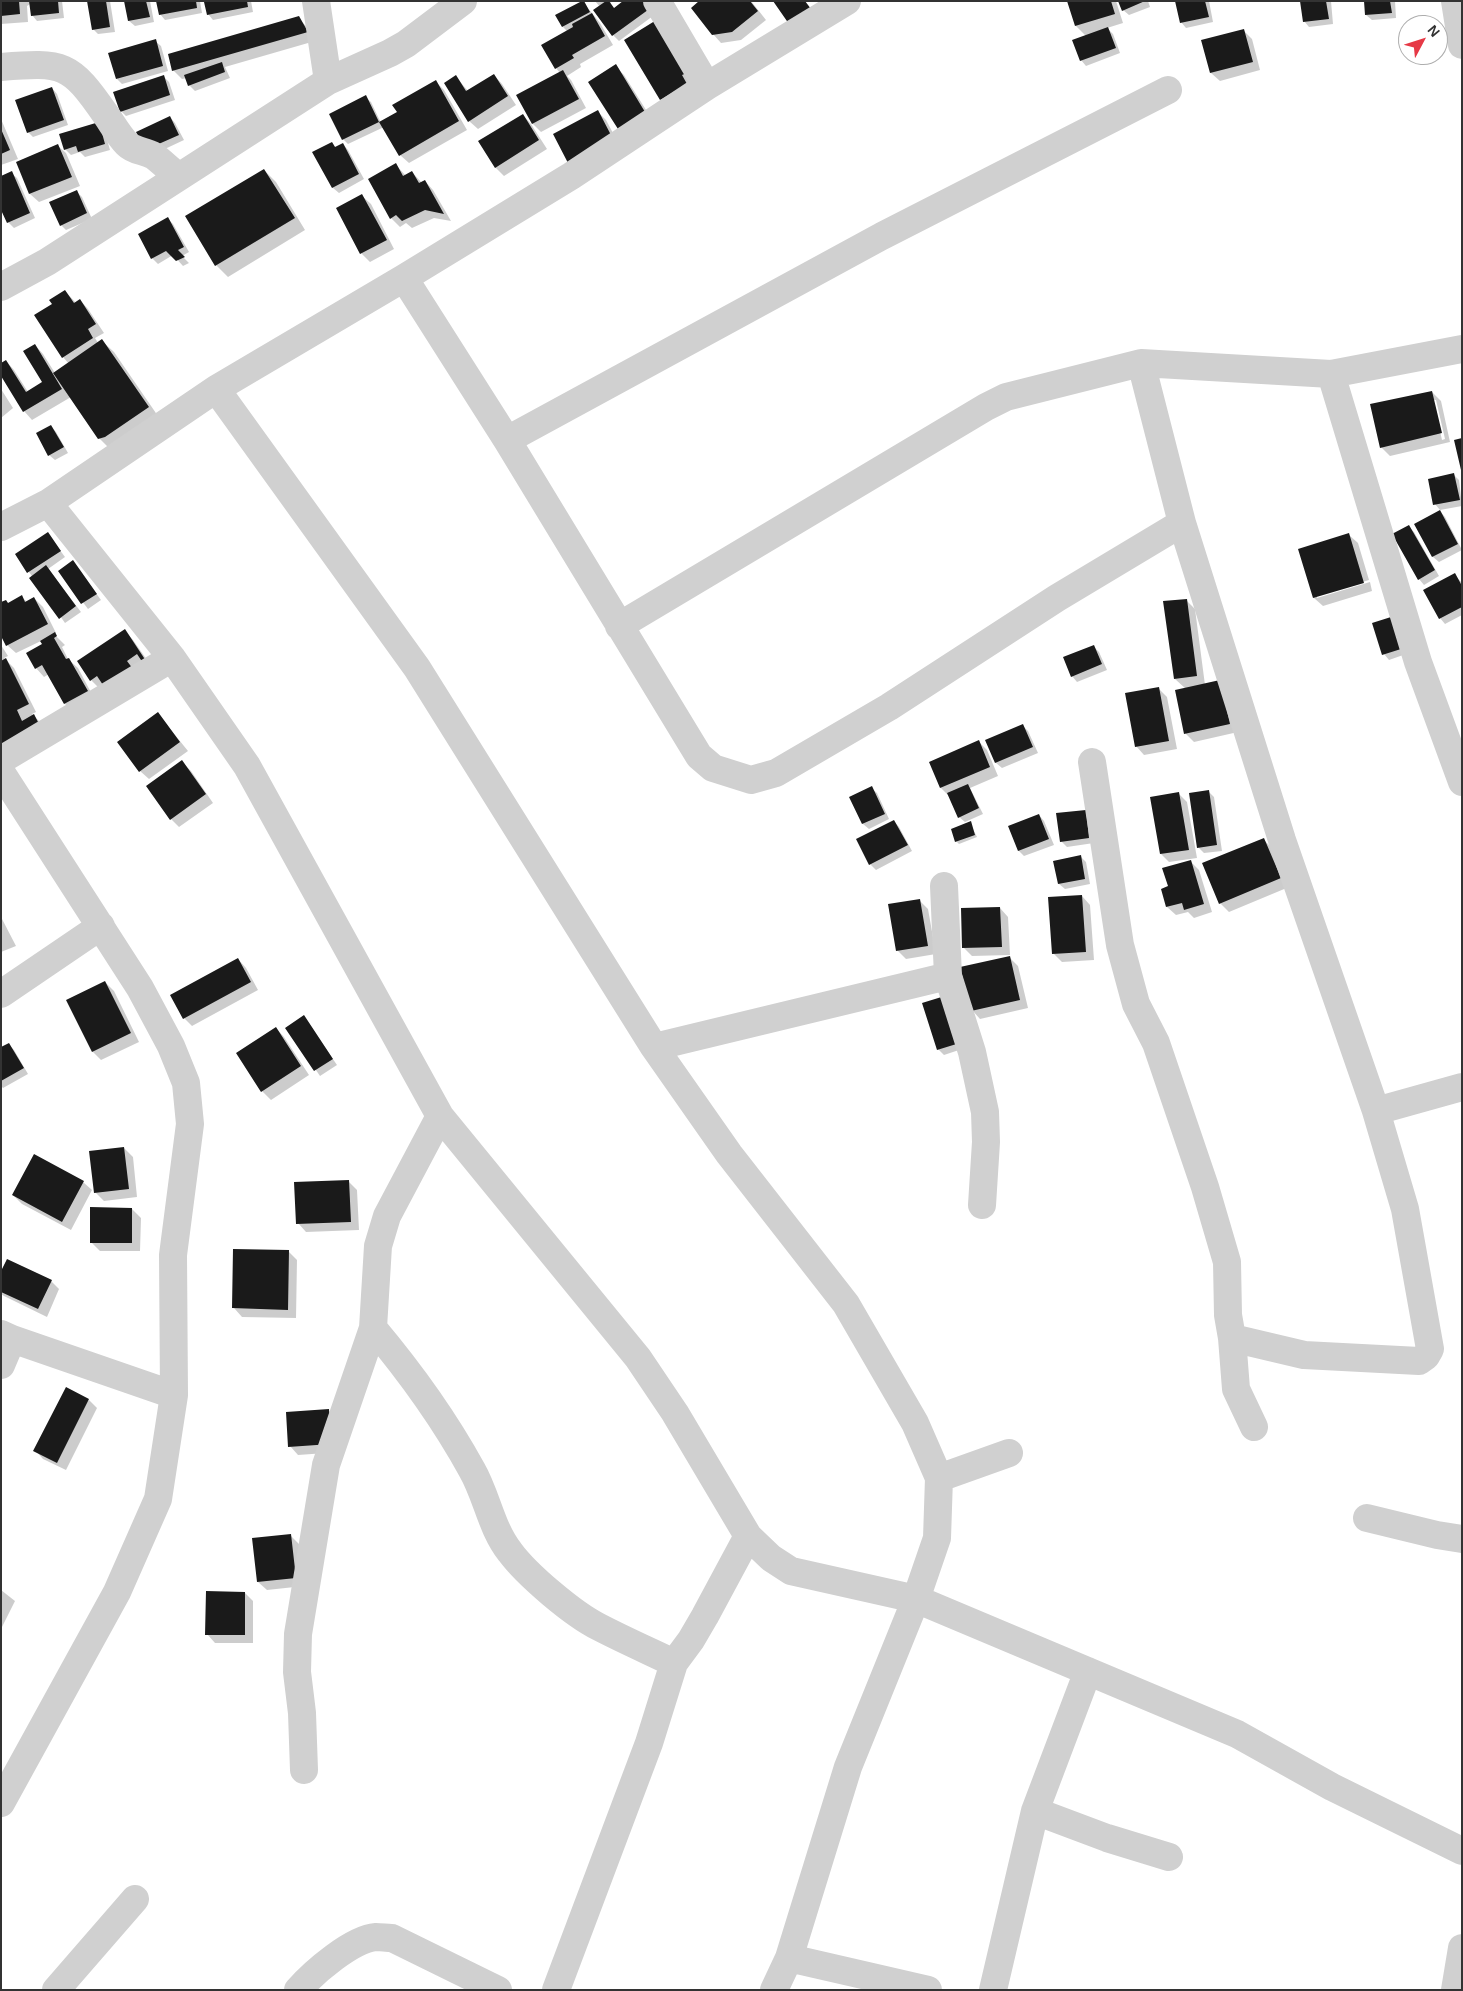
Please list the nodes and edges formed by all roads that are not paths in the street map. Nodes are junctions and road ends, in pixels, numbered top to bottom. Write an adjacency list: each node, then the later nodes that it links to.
1 (316, 1): 8 (street)
2 (463, 1): 8 (street)
3 (657, 1): 9 (street)
4 (847, 1): 9 (street)
5 (1455, 1): 6 (street)
6 (1462, 45)
7 (1, 66): 11 (street)
8 (328, 81): 11 (street)
9 (708, 86): 12 (street)
10 (1168, 90): 18 (street)
11 (178, 176): 13 (street)
12 (404, 278): 17 (street); 18 (street)
13 (1, 287)
14 (1462, 349): 16 (street)
15 (1141, 363): 16 (street); 20 (street); 22 (street)
16 (1332, 374): 27 (street)
17 (216, 389): 19 (street); 32 (street)
18 (507, 440): 22 (street)
19 (48, 503): 21 (street); 23 (street)
20 (1182, 523): 22 (street); 34 (street)
21 (1, 526)
22 (619, 626)
23 (172, 658): 24 (street); 35 (street)
24 (1, 760)
25 (1092, 762): 39 (street)
26 (1, 772): 29 (street)
27 (1462, 782)
28 (944, 886): 30 (street)
29 (101, 926): 31 (street); 41 (street)
30 (948, 976): 32 (street); 36 (street)
31 (1, 994)
32 (654, 1047): 44 (street)
33 (1462, 1087): 34 (street)
34 (1376, 1111): 39 (street)
35 (440, 1116): 37 (street); 46 (street)
36 (982, 1205)
37 (373, 1328): 49 (street); 51 (street)
38 (6, 1337): 40 (street); 41 (street)
39 (1232, 1338): 42 (street)
40 (1, 1366)
41 (174, 1394): 52 (street)
42 (1254, 1427)
43 (1009, 1453): 44 (street)
44 (939, 1478): 48 (street)
45 (1367, 1518): 47 (street)
46 (748, 1536): 48 (street); 49 (street)
47 (1462, 1539)
48 (916, 1599): 50 (street); 58 (street)
49 (674, 1663): 62 (street)
50 (1088, 1671): 53 (street); 54 (street)
51 (304, 1770)
52 (1, 1803)
53 (1035, 1811): 55 (street); 65 (street)
54 (1462, 1851)
55 (1169, 1858)
56 (135, 1899): 59 (street)
57 (1462, 1948): 66 (street)
58 (788, 1958): 63 (street); 64 (street)
59 (56, 1990)
60 (298, 1990): 61 (street)
61 (498, 1990)
62 (556, 1990)
63 (774, 1990)
64 (928, 1990)
65 (993, 1990)
66 (1455, 1990)

